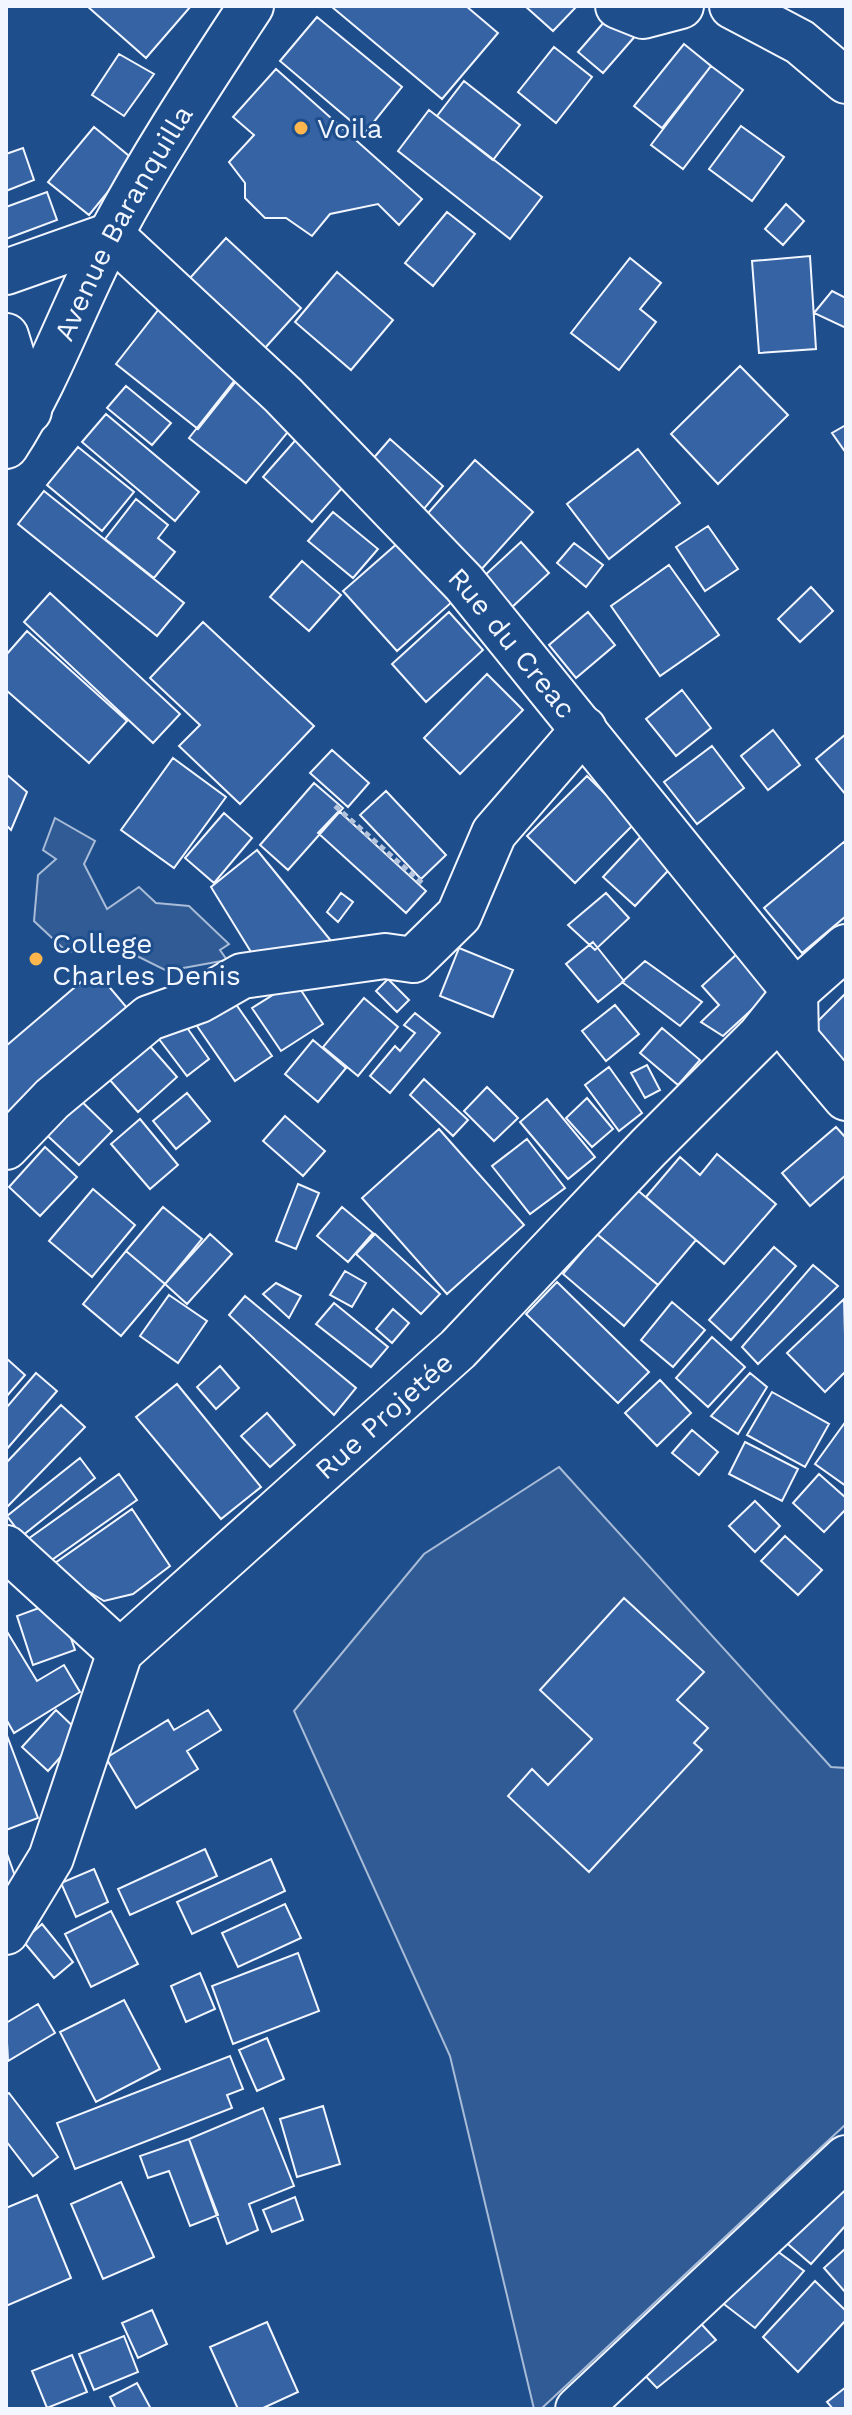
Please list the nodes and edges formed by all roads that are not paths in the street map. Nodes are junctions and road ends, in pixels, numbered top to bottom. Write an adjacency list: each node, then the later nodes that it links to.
1 (251, 6): 6 (street, Avenue Baranquilla)
2 (618, 6): 3 (street)
3 (681, 6)
4 (732, 6): 5 (street)
5 (846, 81)
6 (111, 235): 7 (street); 9 (street, Avenue Baranquilla); 10 (street, Rue du Creac)
7 (6, 272)
8 (6, 336): 9 (street)
9 (17, 429)
10 (584, 729): 12 (street, Rue du Creac); 14 (street)
11 (846, 947): 12 (street, Rue Projetée)
12 (795, 992): 13 (street); 16 (street, Rue Projetée)
13 (846, 1098)
14 (6, 1147)
15 (6, 1548): 16 (street)
16 (120, 1652): 17 (street, Rue Projetée)
17 (6, 1932)
18 (846, 2158): 19 (street)
19 (578, 2409)

